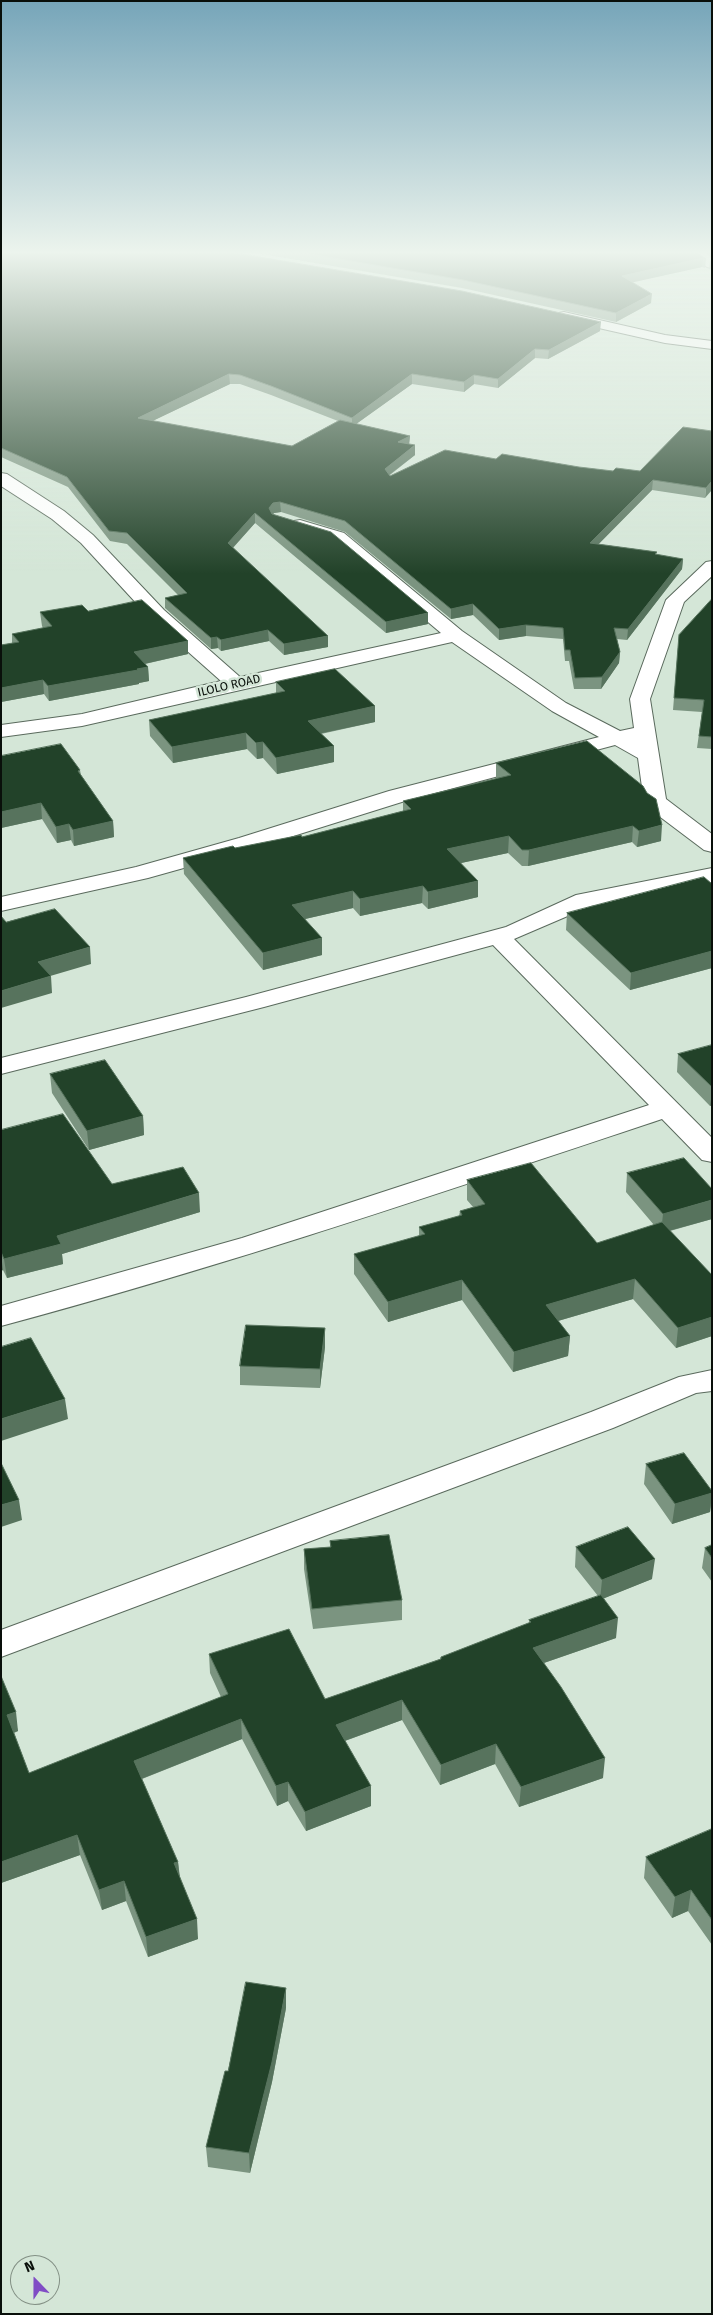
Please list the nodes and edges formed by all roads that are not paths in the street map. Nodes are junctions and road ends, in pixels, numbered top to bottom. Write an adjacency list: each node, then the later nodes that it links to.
1 (3, 483): 5 (street)
2 (280, 519): 4 (street)
3 (712, 566): 7 (street)
4 (455, 635): 5 (street, ILOLO ROAD); 8 (street)
5 (236, 684): 6 (street, ILOLO ROAD)
6 (1, 731)
7 (645, 731): 8 (street); 9 (street)
8 (616, 738): 9 (street); 12 (street)
9 (648, 756): 10 (street)
10 (712, 845)
11 (712, 874): 13 (street)
12 (1, 904)
13 (497, 936): 14 (street); 15 (street)
14 (1, 1066)
15 (665, 1109): 16 (street); 17 (street)
16 (712, 1154)
17 (1, 1316)
18 (712, 1380): 19 (street)
19 (1, 1644)

